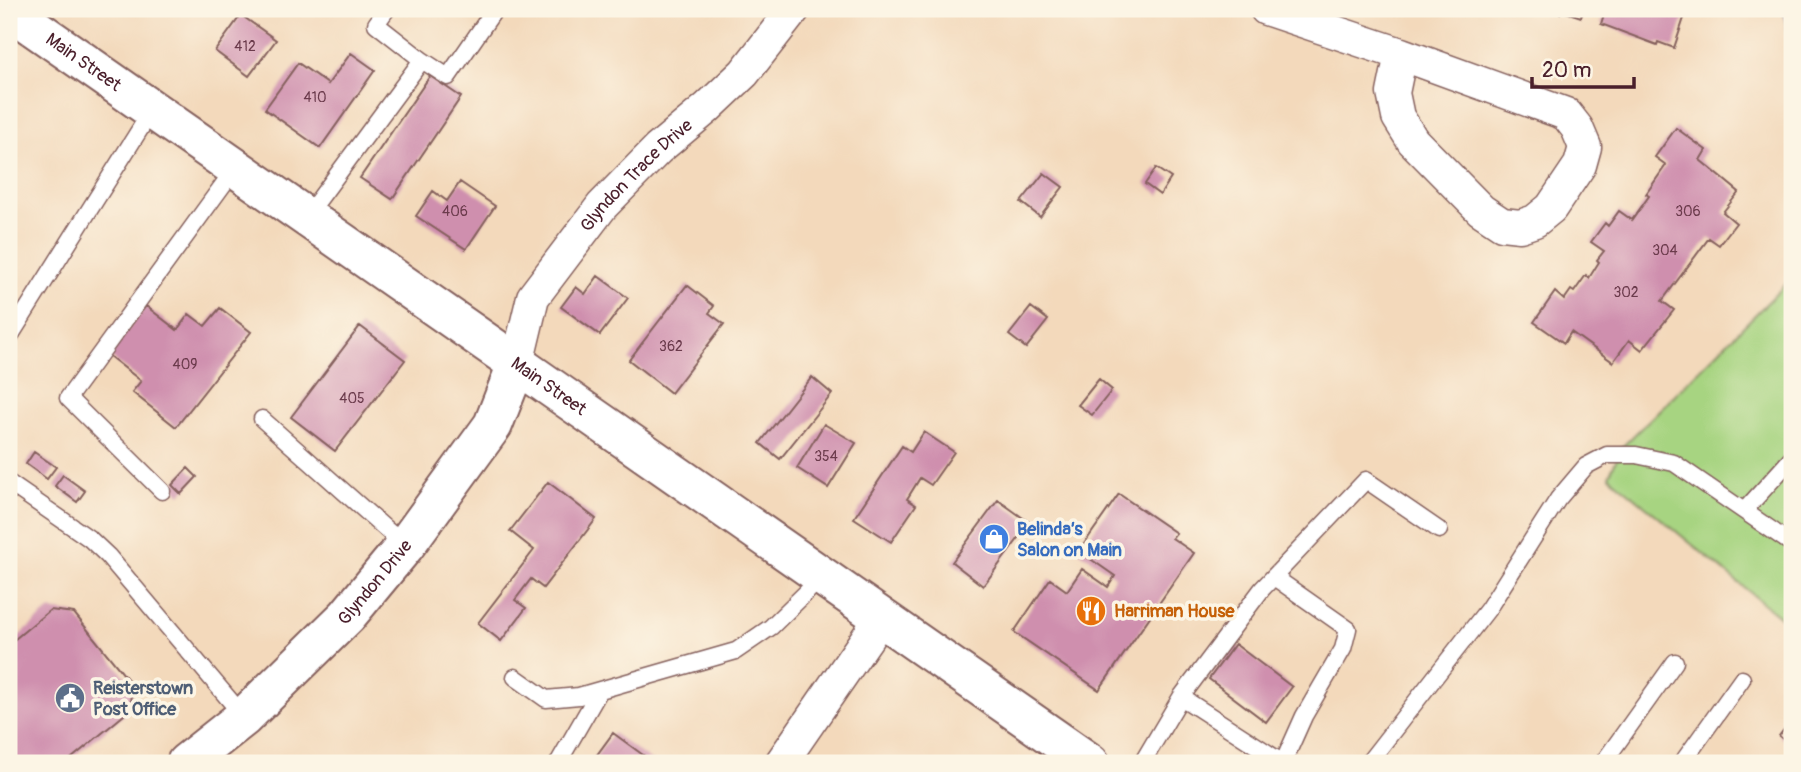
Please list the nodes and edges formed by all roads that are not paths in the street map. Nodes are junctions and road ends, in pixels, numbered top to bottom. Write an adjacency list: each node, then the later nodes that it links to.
1 (387, 9): 7 (lane)
2 (495, 9): 7 (lane)
3 (794, 9): 12 (street, Glyndon Trace Drive)
4 (1266, 9): 6 (street)
5 (9, 10): 8 (main road, Main Street)
6 (1401, 54): 6 (street)
7 (422, 60): 10 (lane)
8 (152, 110): 9 (main road, Main Street); 11 (lane)
9 (236, 167): 10 (main road, Main Street); 16 (lane)
10 (306, 217): 12 (main road, Main Street)
11 (9, 338)
12 (517, 365): 20 (main road, Glyndon Drive); 21 (main road, Main Street)
13 (262, 419): 20 (lane)
14 (1792, 458): 17 (lane)
15 (9, 484): 29 (lane)
16 (162, 491)
17 (1744, 511): 19 (lane); 36 (lane)
18 (1439, 530): 22 (lane)
19 (1792, 544)
20 (405, 547): 29 (main road, Glyndon Drive)
21 (822, 577): 23 (main road, Main Street); 27 (lane)
22 (1274, 577): 28 (lane); 35 (lane)
23 (881, 618): 32 (street); 33 (main road, Main Street)
24 (1675, 662): 37 (lane)
25 (515, 677): 27 (lane)
26 (1742, 679): 38 (lane)
27 (600, 690): 31 (lane)
28 (1181, 697): 34 (lane); 35 (lane)
29 (244, 716): 30 (main road, Glyndon Drive)
30 (186, 763)
31 (558, 763)
32 (781, 763)
33 (1090, 763)
34 (1142, 763)
35 (1283, 763)
36 (1368, 763)
37 (1603, 763)
38 (1682, 763)

